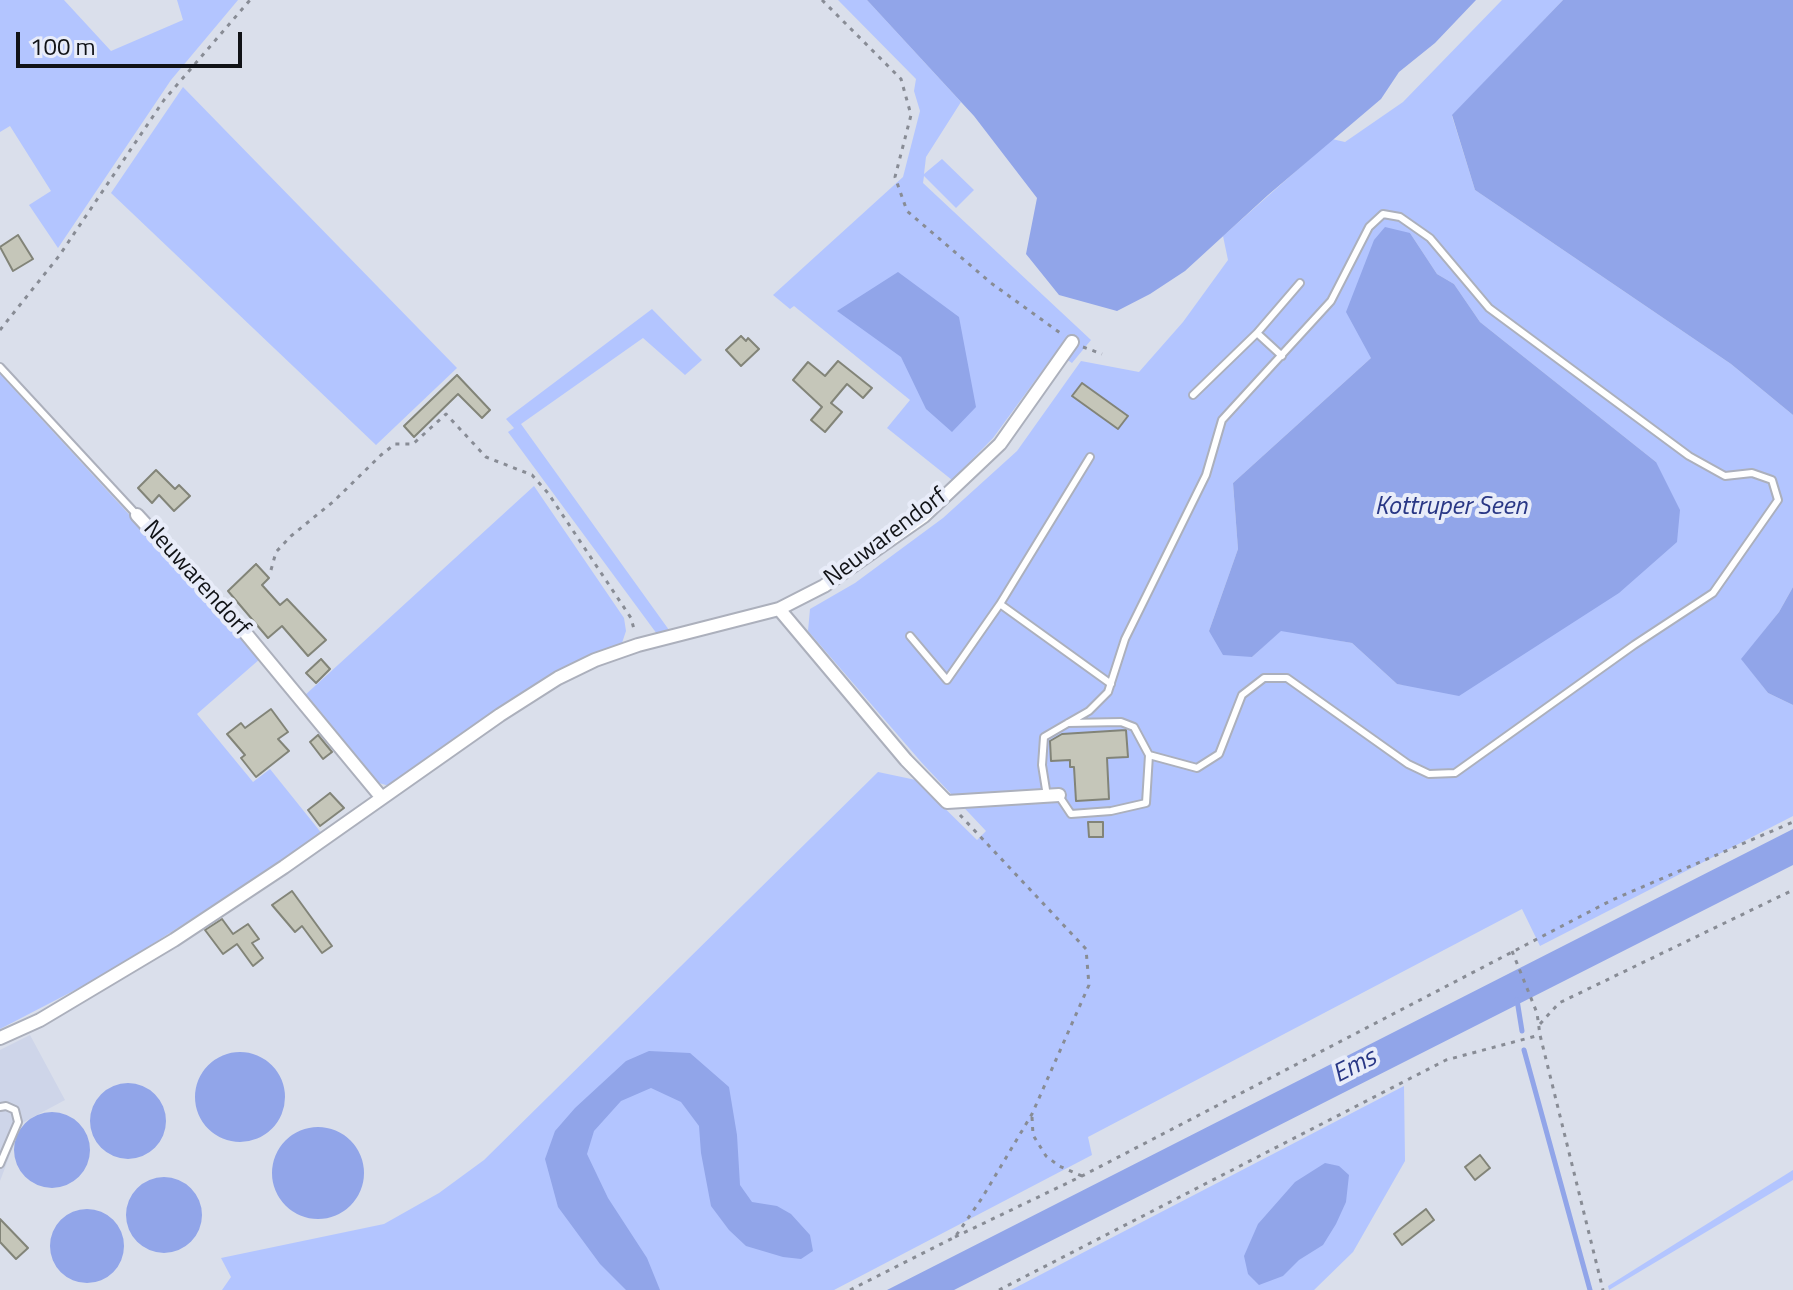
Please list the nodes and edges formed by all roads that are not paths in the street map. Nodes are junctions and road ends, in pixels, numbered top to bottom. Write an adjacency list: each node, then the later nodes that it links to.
1 (1300, 283): 2 (lane)
2 (1257, 333): 4 (lane); 6 (lane)
3 (1072, 342): 10 (street, Neuwarendorf)
4 (1282, 356): 12 (lane); 14 (lane)
5 (0, 367): 8 (lane, Neuwarendorf)
6 (1193, 395)
7 (1090, 457): 9 (lane)
8 (137, 515): 16 (street, Neuwarendorf)
9 (1000, 604): 11 (lane); 12 (lane)
10 (779, 609): 15 (street); 16 (street, Neuwarendorf)
11 (910, 636)
12 (1111, 684): 13 (lane)
13 (1068, 723): 14 (lane); 15 (lane)
14 (1149, 755): 15 (lane)
15 (1053, 796)
16 (382, 798): 17 (street, Neuwarendorf)
17 (0, 1038)
18 (0, 1107): 19 (lane)
19 (0, 1164)

